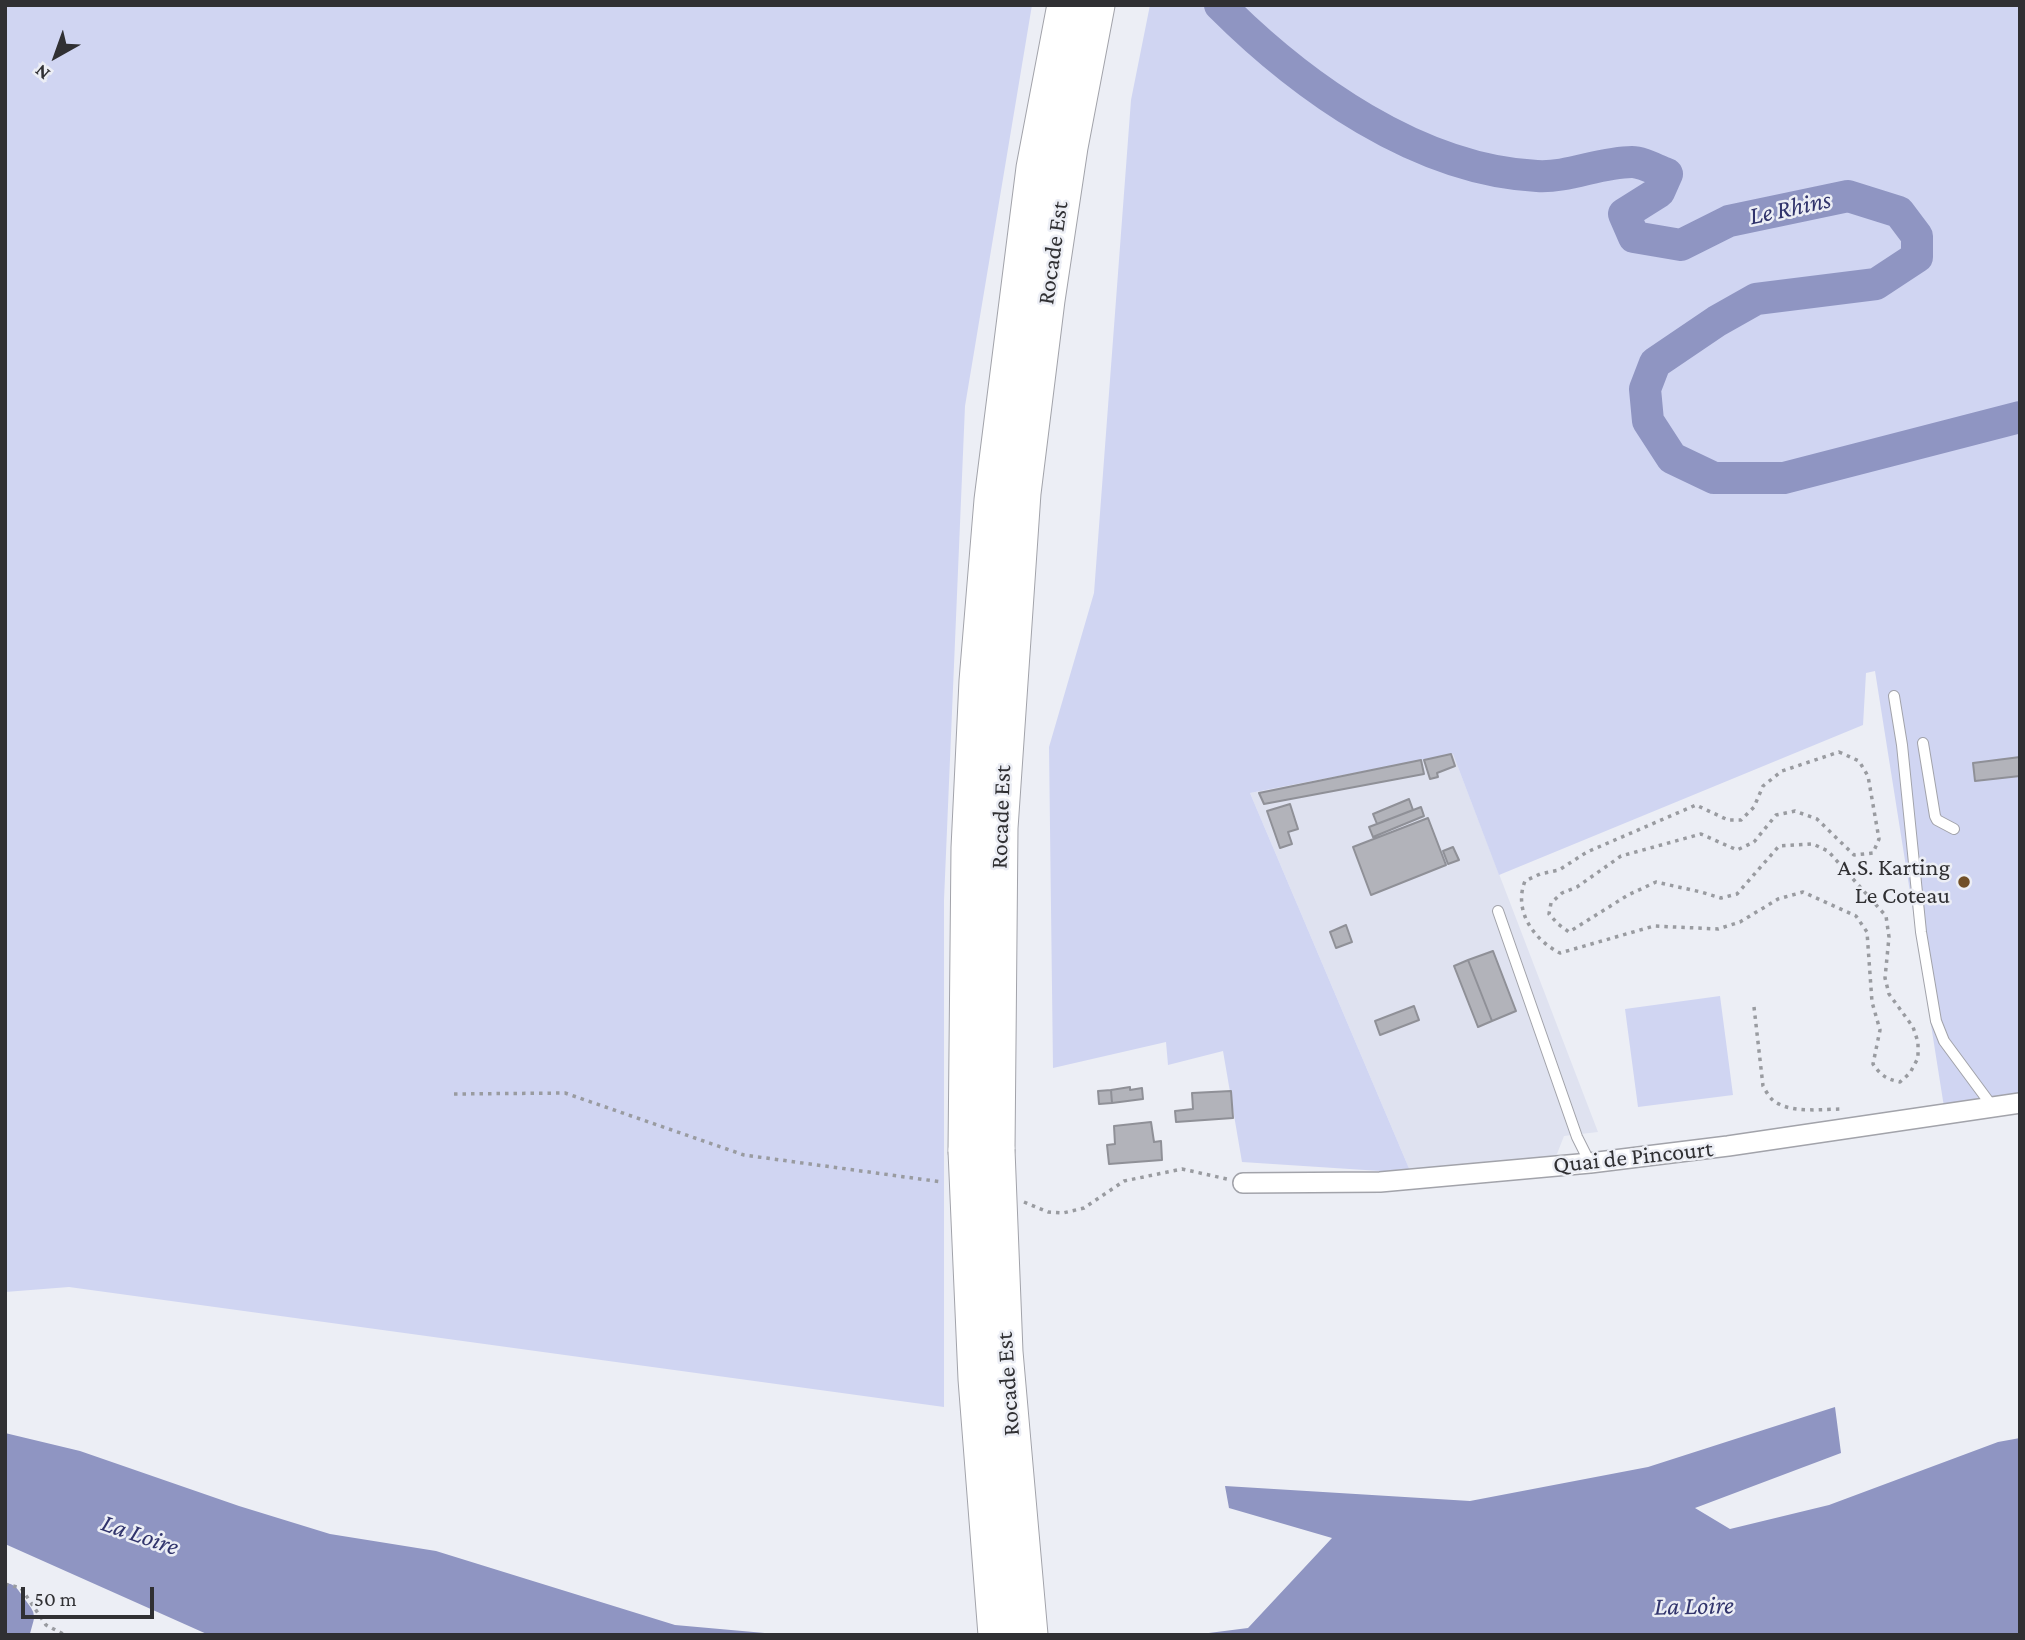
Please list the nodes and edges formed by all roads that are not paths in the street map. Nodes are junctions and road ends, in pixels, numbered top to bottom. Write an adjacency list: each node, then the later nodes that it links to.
1 (1066, 5): 9 (highway, Rocade Est)
2 (1096, 5): 9 (highway, Rocade Est)
3 (1894, 696): 8 (lane)
4 (1923, 743): 5 (lane)
5 (1954, 829)
6 (1498, 911): 10 (lane)
7 (2020, 1103): 8 (street, Quai de Pincourt)
8 (1992, 1107): 10 (street, Quai de Pincourt)
9 (982, 1150): 12 (highway, Rocade Est, bridge); 13 (highway, Rocade Est, bridge)
10 (1590, 1163): 11 (street, Quai de Pincourt)
11 (1243, 1183)
12 (997, 1635)
13 (1030, 1635)

